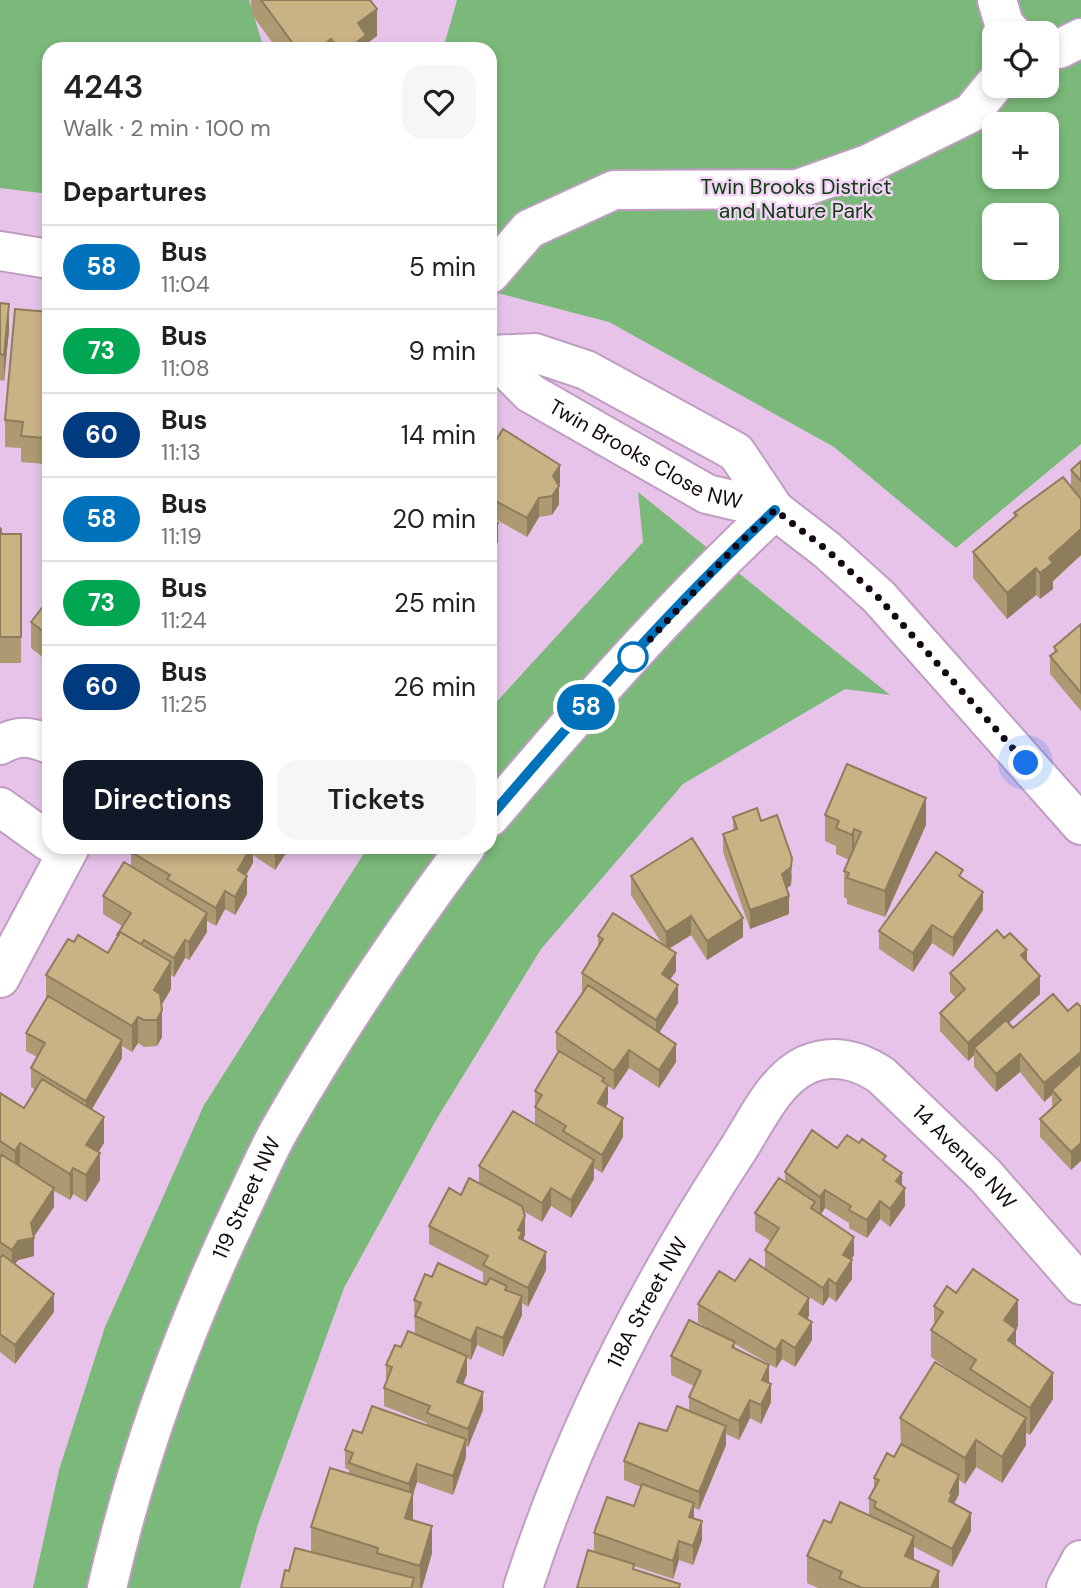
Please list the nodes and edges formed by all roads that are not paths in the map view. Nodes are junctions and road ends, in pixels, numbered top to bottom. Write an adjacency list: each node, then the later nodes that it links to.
1 (998, 0): 2 (street)
2 (1003, 21)
3 (1081, 38): 4 (street)
4 (1059, 49)
5 (983, 98): 8 (street)
6 (0, 251): 7 (street)
7 (42, 257)
8 (497, 266)
9 (497, 356): 11 (street, Twin Brooks Close NW)
10 (497, 362): 11 (street, Twin Brooks Close NW)
11 (775, 510): 15 (street); 16 (street)
12 (42, 741): 13 (street)
13 (0, 745)
14 (0, 807): 17 (street)
15 (497, 809)
16 (1081, 825)
17 (42, 837)
18 (58, 854): 20 (street)
19 (461, 854): 24 (street, 119 Street NW)
20 (0, 978)
21 (828, 1058): 22 (street, 14 Avenue NW); 25 (street, 118A Street NW)
22 (1081, 1285)
23 (1081, 1560): 26 (street)
24 (107, 1588)
25 (523, 1588)
26 (1066, 1588)

